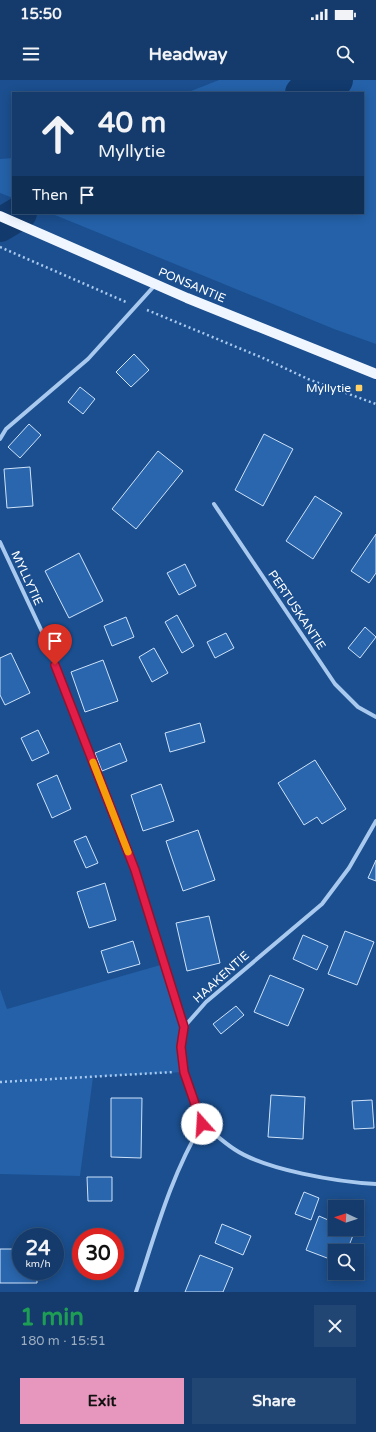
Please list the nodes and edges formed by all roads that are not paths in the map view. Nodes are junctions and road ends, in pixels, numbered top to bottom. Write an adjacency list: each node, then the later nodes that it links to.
1 (0, 216): 2 (main road, PONSANTIE)
2 (156, 284): 3 (main road, PONSANTIE); 4 (street)
3 (376, 374)
4 (0, 439)
5 (214, 504): 7 (street, PERTUSKANTIE)
6 (0, 542): 9 (street, MYLLYTIE)
7 (376, 717)
8 (376, 821): 9 (street, HAAKENTIE)
9 (184, 1027): 10 (street)
10 (202, 1124): 11 (street); 12 (street)
11 (376, 1184)
12 (136, 1292)

